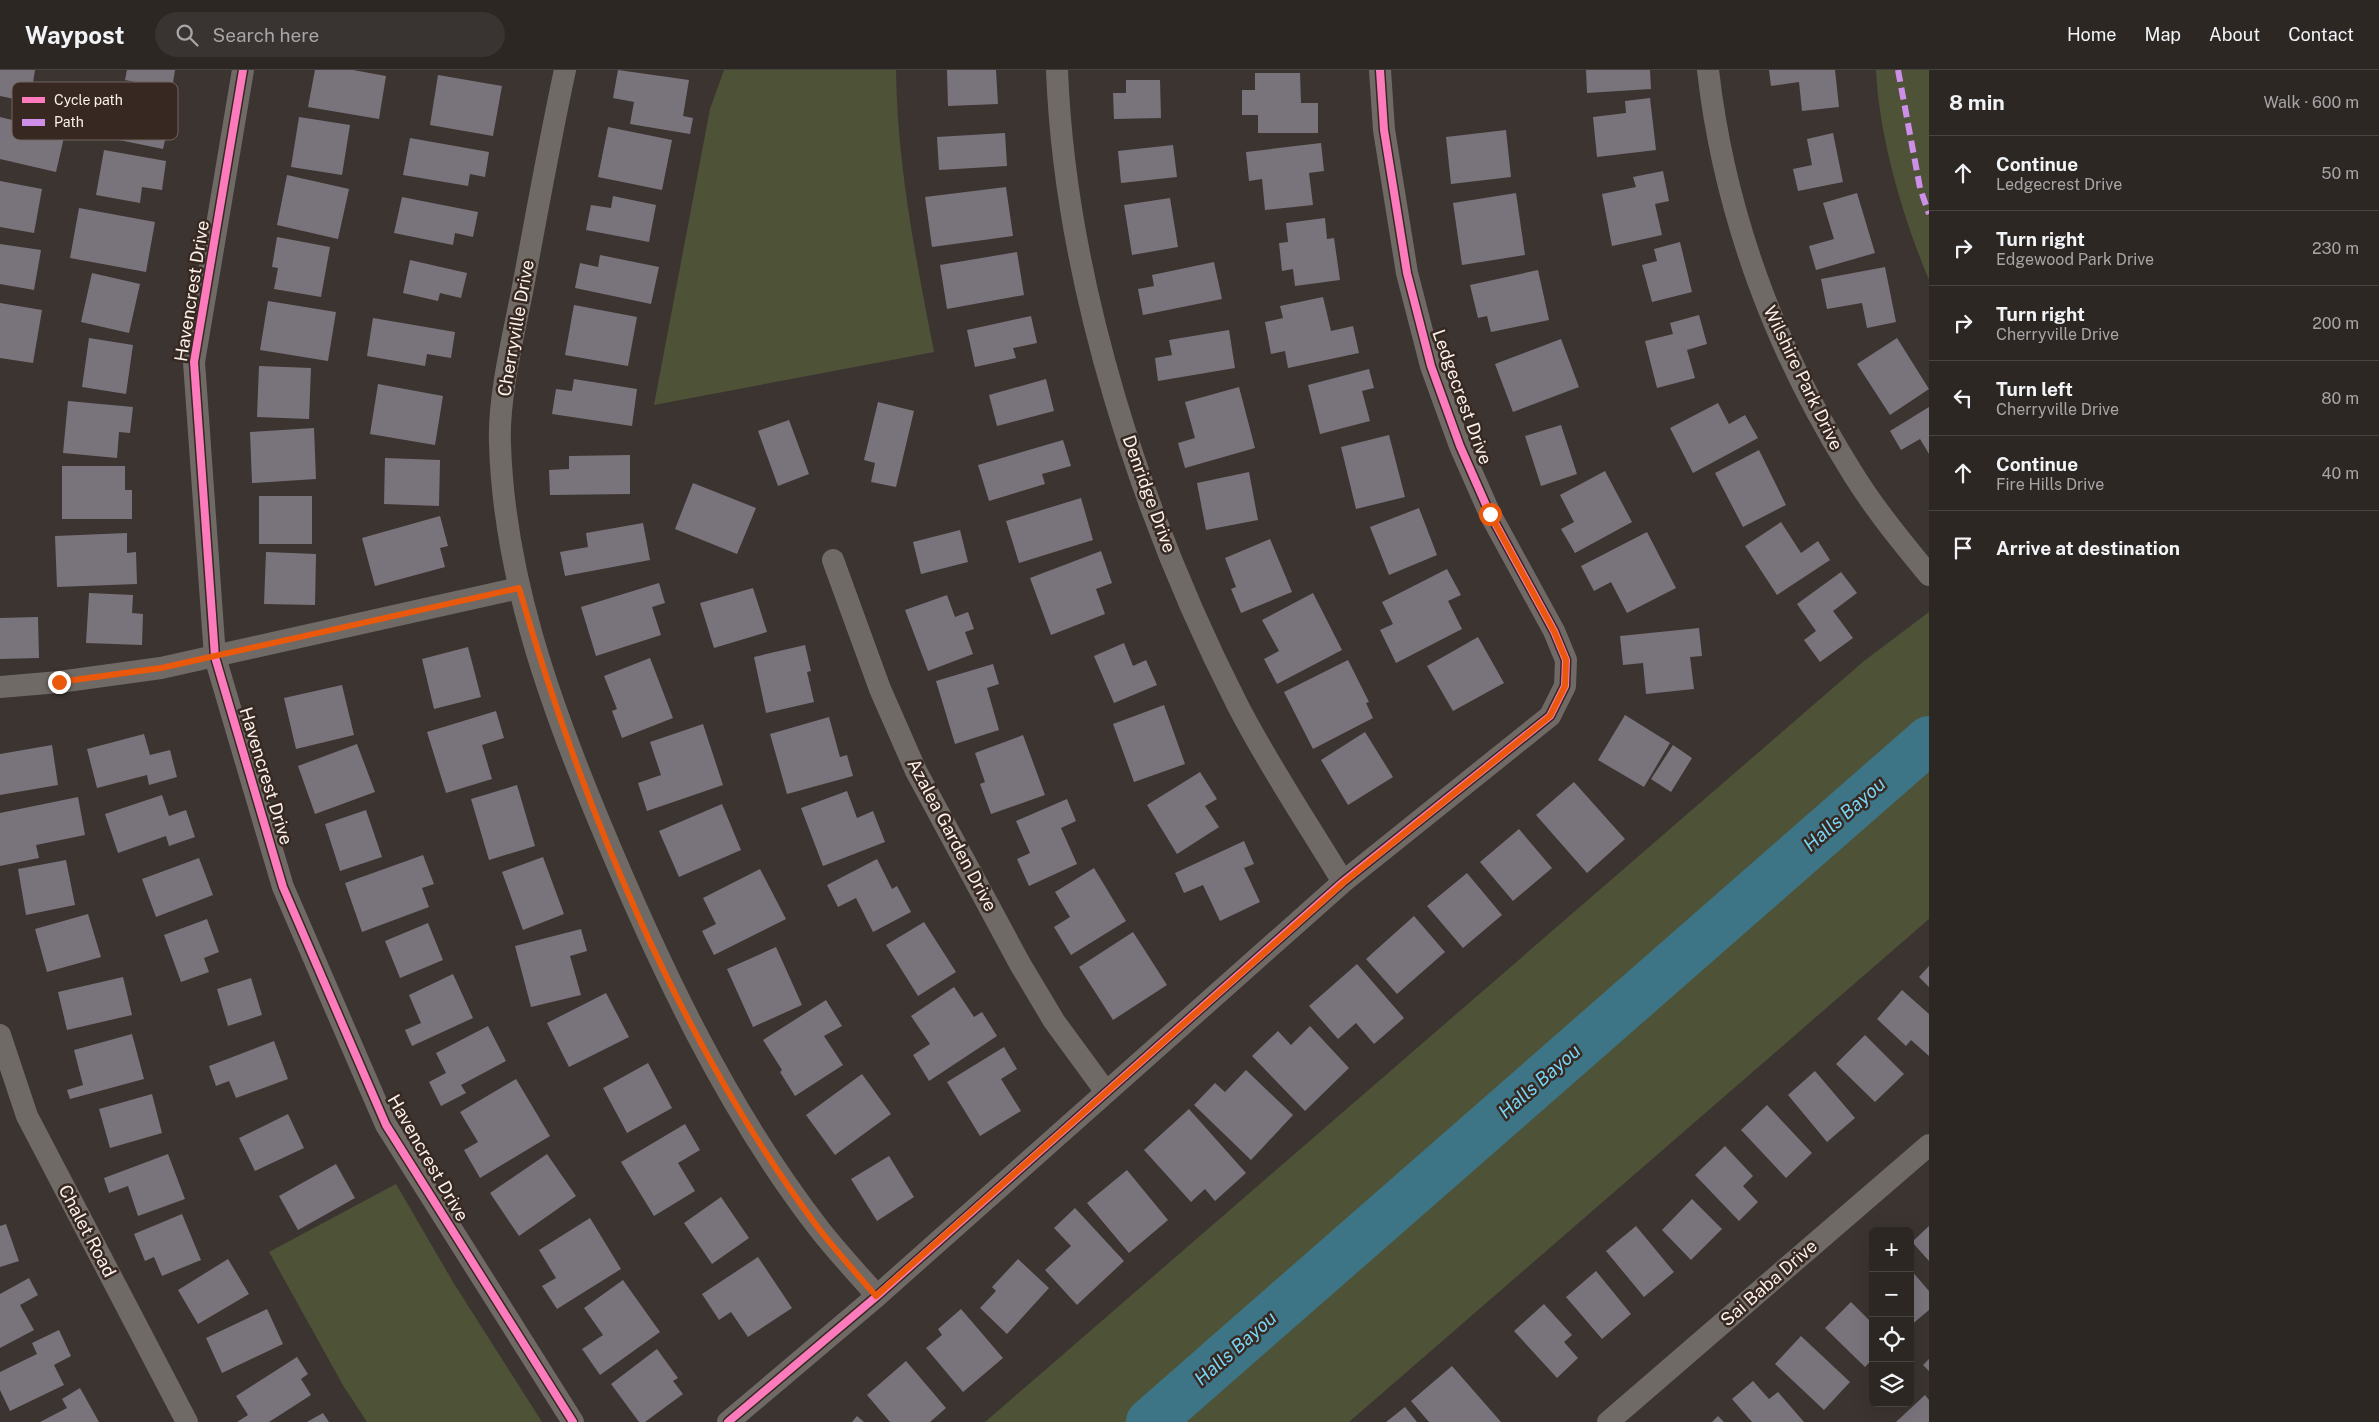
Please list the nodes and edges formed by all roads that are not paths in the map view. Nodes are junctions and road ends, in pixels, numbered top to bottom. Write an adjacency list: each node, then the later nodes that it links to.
1 (243, 70): 9 (street, Havencrest Drive)
2 (566, 70): 8 (street, Cherryville Drive)
3 (1057, 70): 11 (street, Denridge Drive)
4 (1380, 70): 11 (street, Ledgecrest Drive)
5 (1708, 70): 7 (street, Wilshire Park Drive)
6 (833, 560): 13 (street, Azalea Garden Drive)
7 (1929, 575)
8 (519, 588): 9 (street); 15 (street, Cherryville Drive)
9 (215, 657): 10 (street); 17 (street, Havencrest Drive)
10 (0, 686)
11 (1344, 882): 13 (street)
12 (0, 1035): 16 (street, Chalet Road)
13 (1106, 1092): 15 (street)
14 (1929, 1145): 19 (street, Sai Baba Drive)
15 (876, 1296): 18 (street)
16 (187, 1422)
17 (573, 1422)
18 (728, 1422)
19 (1608, 1422)

